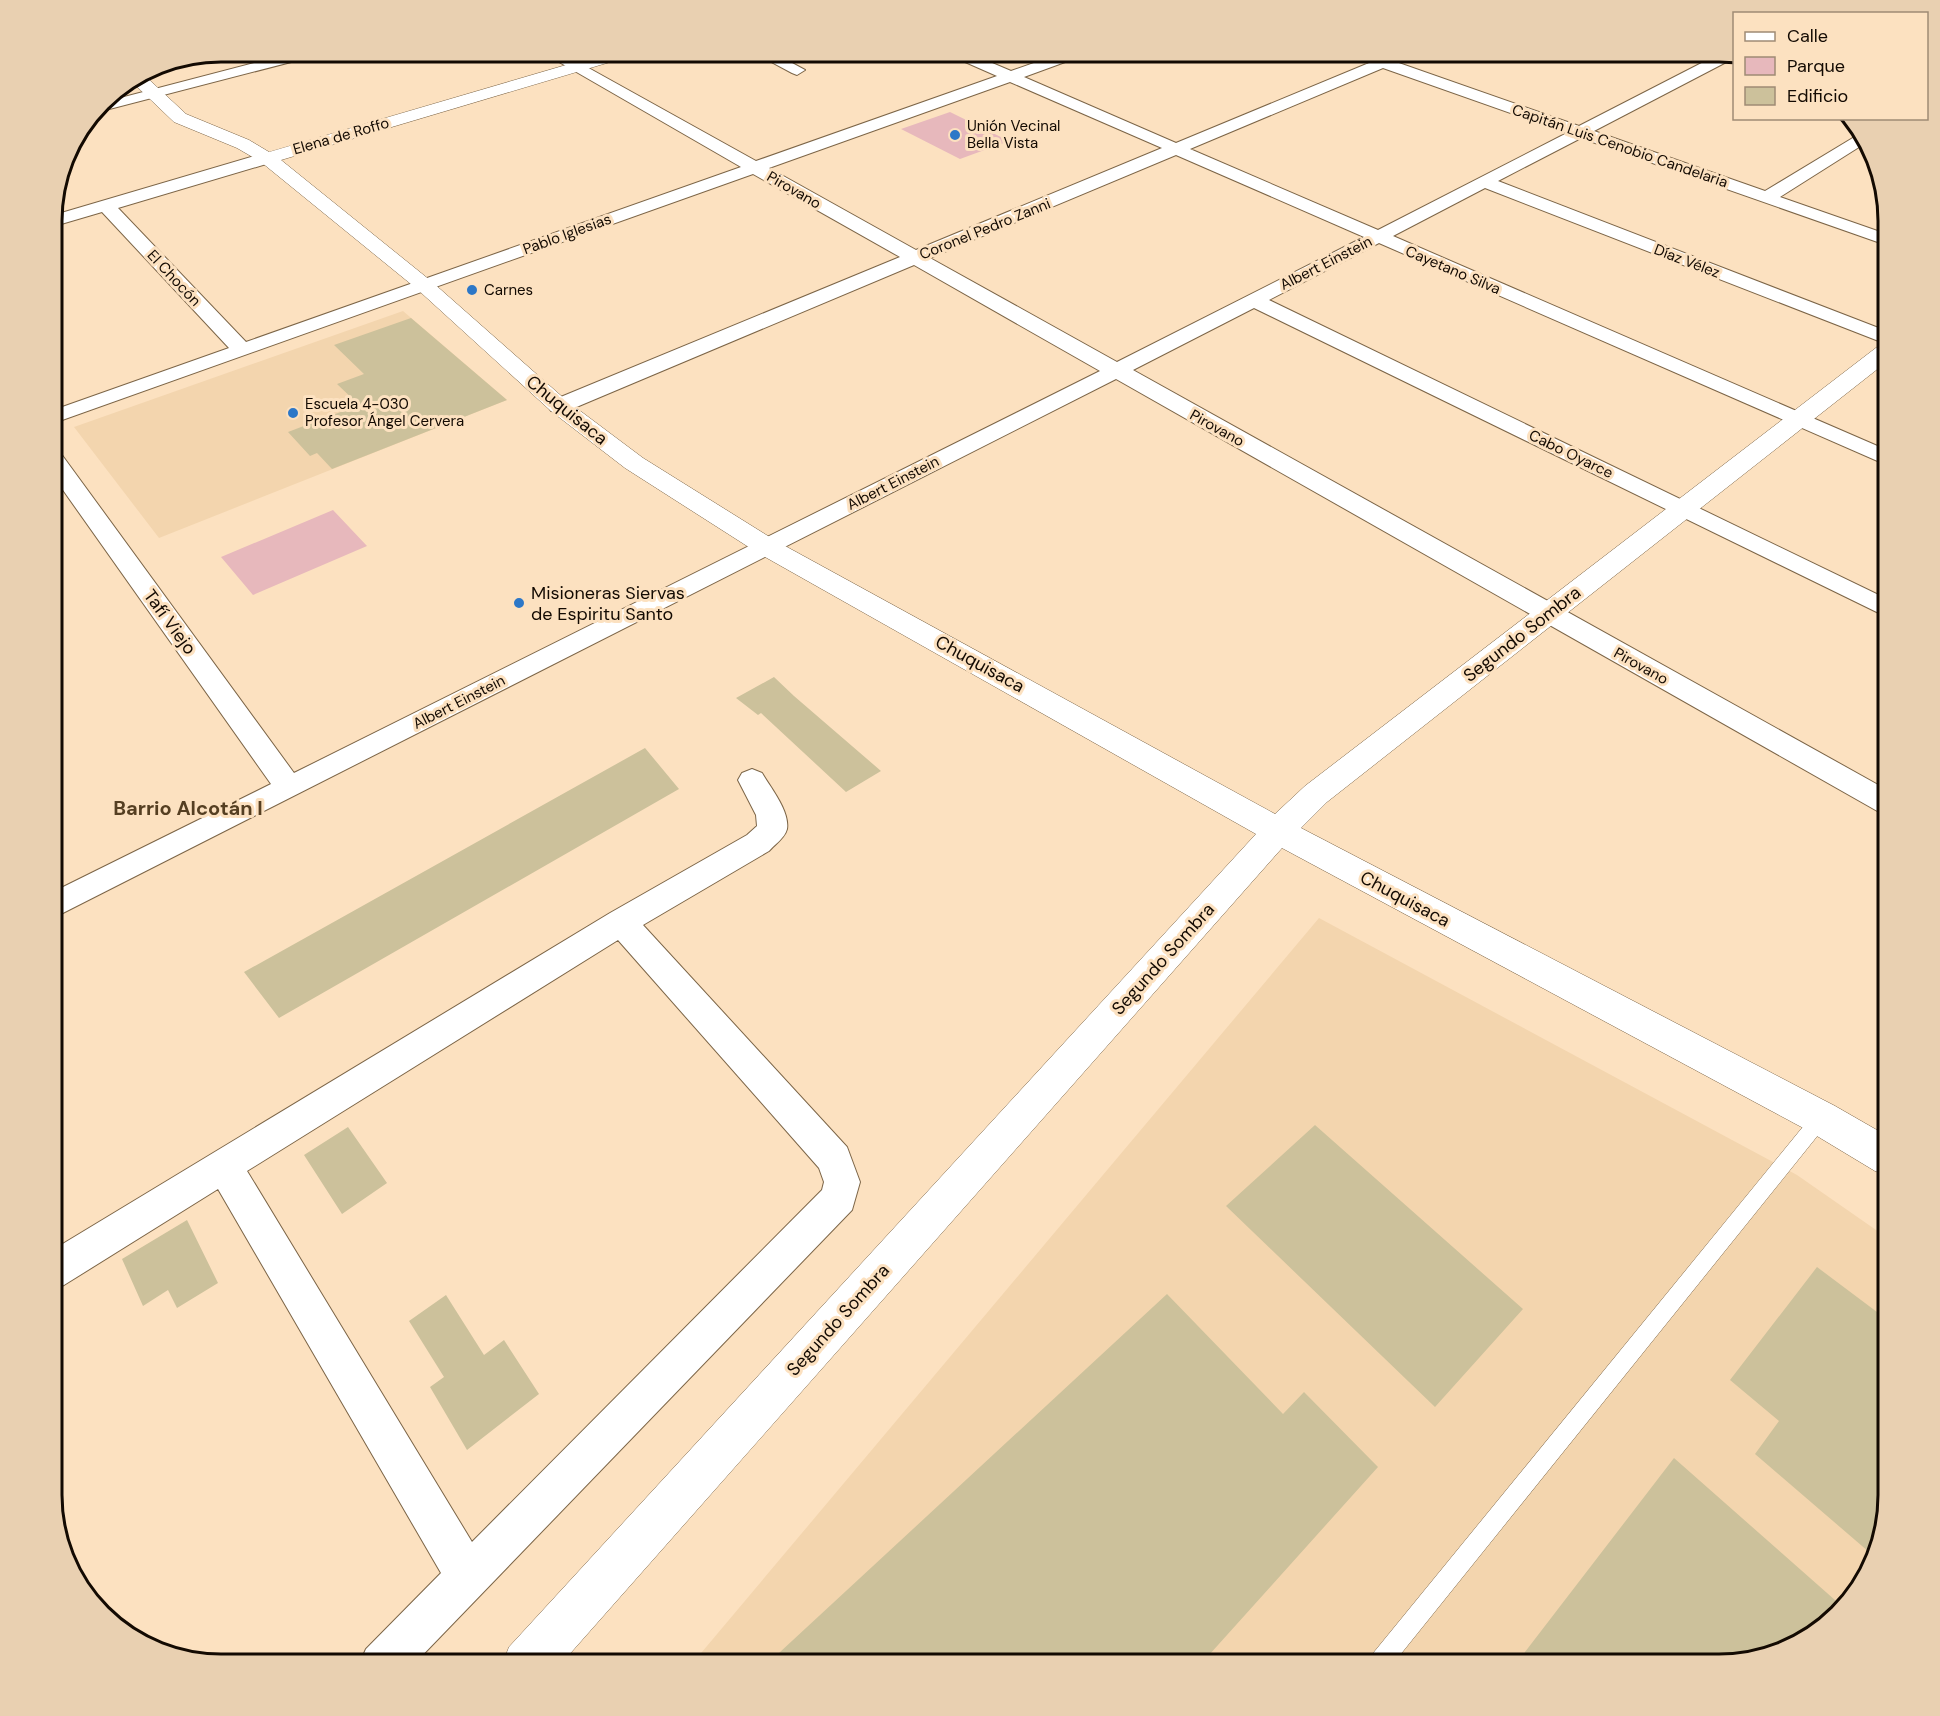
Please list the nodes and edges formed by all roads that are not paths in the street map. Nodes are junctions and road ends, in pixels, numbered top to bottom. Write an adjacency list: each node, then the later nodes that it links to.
1 (977, 61): 13 (street, Cayetano Silva)
2 (1052, 61): 13 (street, Pablo Iglesias)
3 (1378, 61): 10 (street, Capitán Luis Cenobio Candelaria)
4 (1387, 61): 10 (street, Coronel Pedro Zanni)
5 (1717, 61): 17 (street, Albert Einstein)
6 (275, 62): 15 (street)
7 (567, 62): 11 (street, Pirovano)
8 (594, 62): 11 (street, Elena de Roffo)
9 (780, 62): 12 (street)
10 (1383, 63): 17 (street, Capitán Luis Cenobio Candelaria); 19 (street, Coronel Pedro Zanni)
11 (576, 67): 20 (street, Elena de Roffo); 21 (street, Pirovano)
12 (797, 70)
13 (1011, 76): 19 (street, Cayetano Silva); 21 (street, Pablo Iglesias)
14 (142, 82): 15 (street, Chuquisaca)
15 (153, 94): 16 (street); 20 (street, Chuquisaca)
16 (111, 105)
17 (1580, 133): 22 (street, Albert Einstein); 23 (street, Capitán Luis Cenobio Candelaria)
18 (1857, 141): 23 (street)
19 (1178, 150): 26 (street, Cayetano Silva); 28 (street, Coronel Pedro Zanni)
20 (267, 158): 24 (street, Elena de Roffo); 29 (street, Chuquisaca)
21 (754, 167): 28 (street, Pirovano); 29 (street, Pablo Iglesias)
22 (1485, 182): 26 (street, Albert Einstein); 31 (street, Díaz Vélez)
23 (1766, 198): 27 (street, Capitán Luis Cenobio Candelaria)
24 (106, 206): 25 (street, Elena de Roffo); 32 (street, El Chocón)
25 (62, 219)
26 (1376, 237): 30 (street, Albert Einstein); 37 (street, Cayetano Silva)
27 (1878, 237)
28 (914, 258): 34 (street, Pirovano); 35 (street, Coronel Pedro Zanni)
29 (424, 285): 32 (street, Pablo Iglesias); 35 (street, Chuquisaca)
30 (1253, 300): 34 (street, Albert Einstein); 40 (street, Cabo Oyarce)
31 (1878, 335)
32 (242, 350): 36 (street, Pablo Iglesias)
33 (1878, 358): 37 (street, Segundo Sombra)
34 (1115, 370): 41 (street, Albert Einstein); 43 (street, Pirovano)
35 (559, 406): 41 (street, Chuquisaca)
36 (62, 414)
37 (1798, 420): 38 (street, Cayetano Silva); 40 (street, Segundo Sombra)
38 (1878, 454)
39 (62, 471): 45 (street, Tafí Viejo)
40 (1684, 509): 42 (street, Cabo Oyarce); 43 (street, Segundo Sombra)
41 (767, 547): 45 (street, Albert Einstein); 47 (street, Chuquisaca)
42 (1878, 605)
43 (1549, 614): 46 (street, Pirovano); 47 (street, Segundo Sombra)
44 (752, 780): 49 (street)
45 (289, 788): 48 (street, Albert Einstein)
46 (1878, 798)
47 (1278, 831): 50 (street, Chuquisaca); 56 (street, Segundo Sombra)
48 (62, 902)
49 (621, 922): 52 (street); 54 (street)
50 (1821, 1118): 51 (street, Chuquisaca); 57 (lane)
51 (1878, 1152)
52 (224, 1166): 53 (street); 54 (street)
53 (62, 1265)
54 (468, 1577): 55 (street)
55 (393, 1654)
56 (537, 1654)
57 (1387, 1654)

